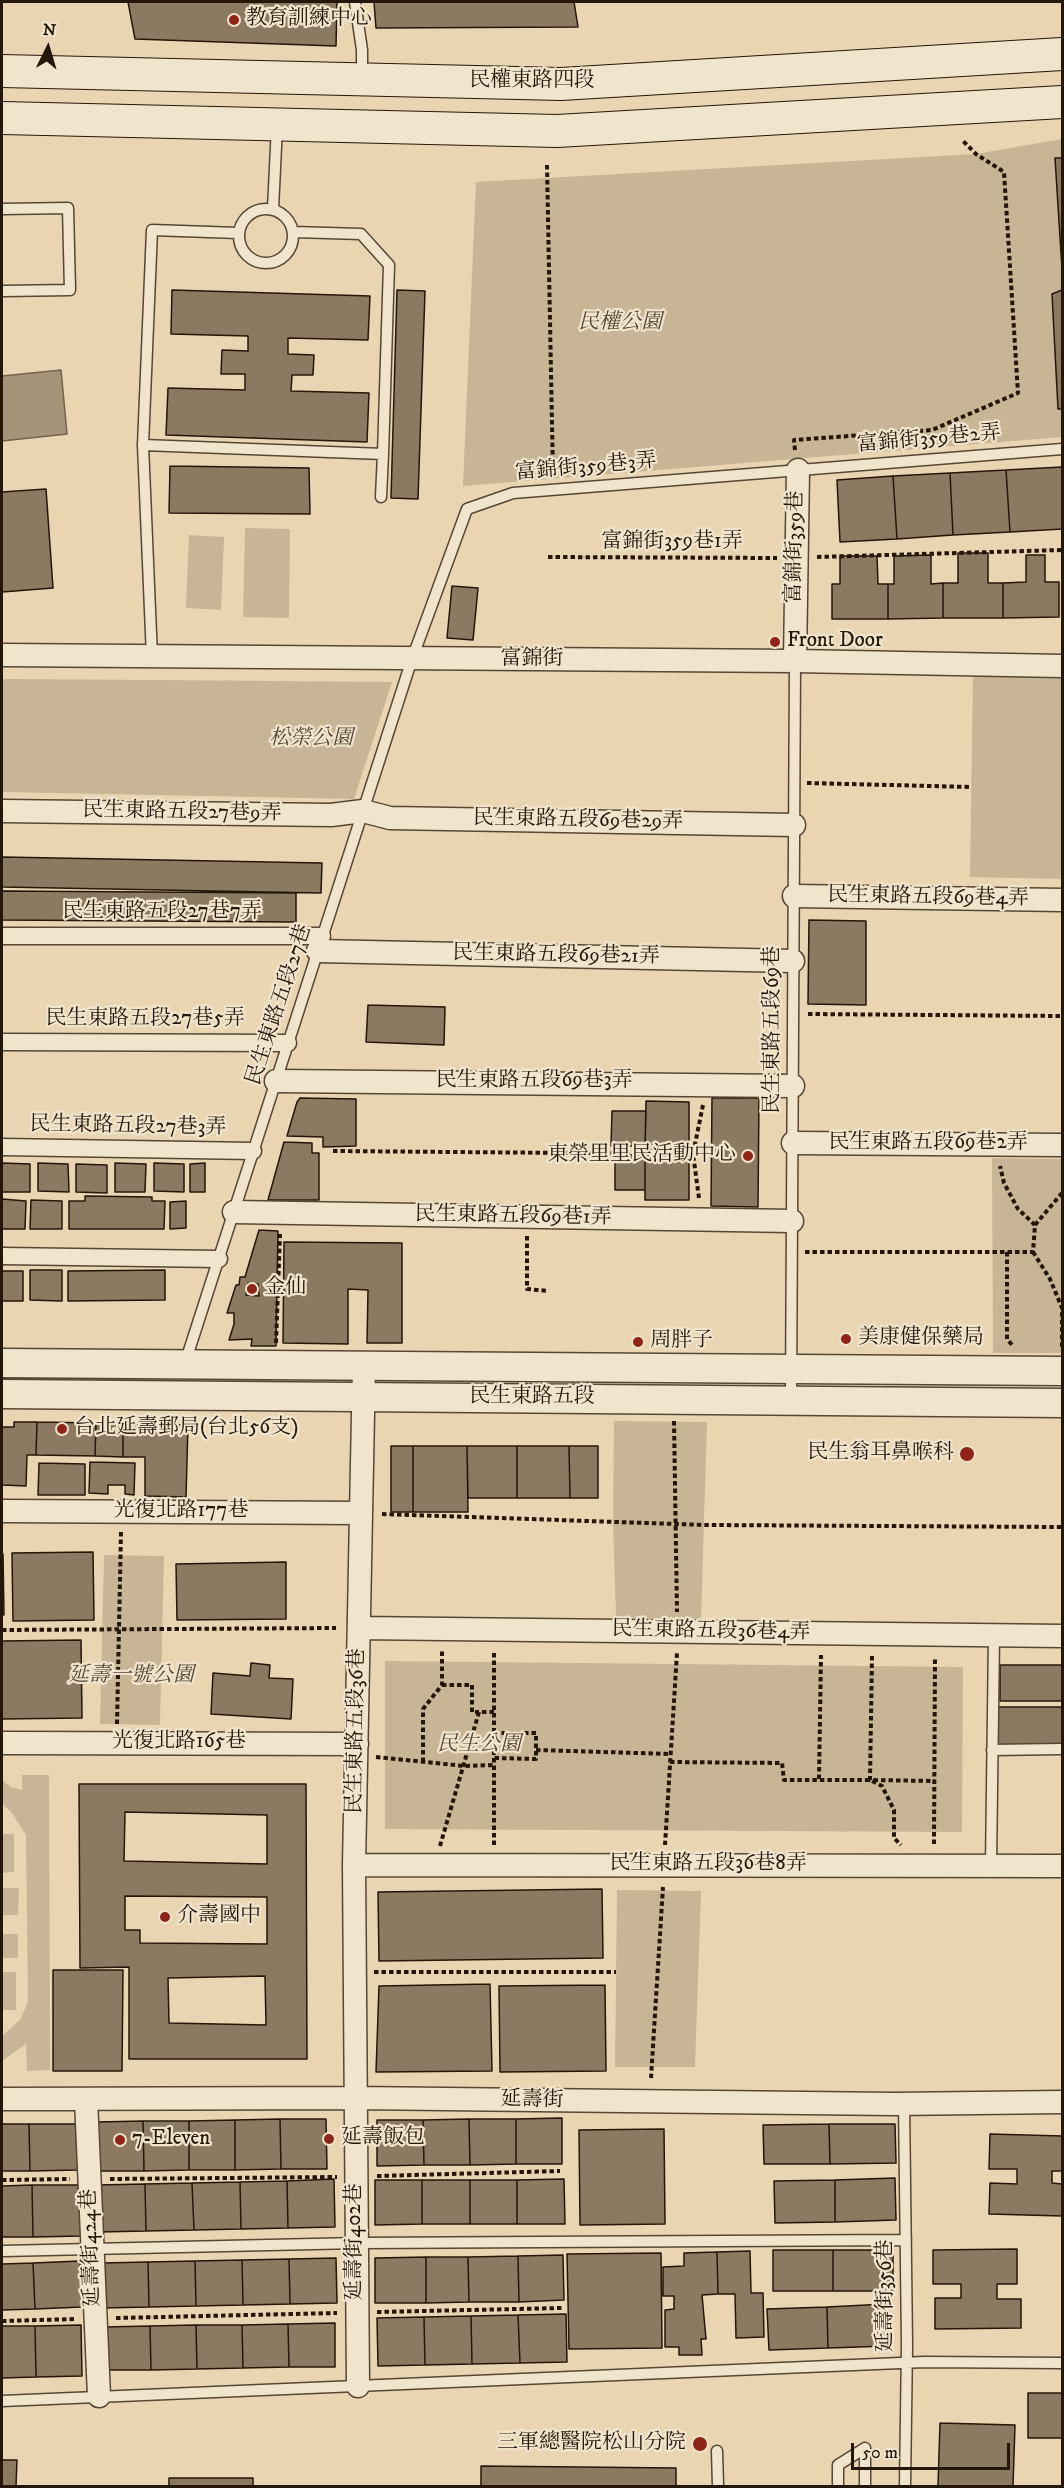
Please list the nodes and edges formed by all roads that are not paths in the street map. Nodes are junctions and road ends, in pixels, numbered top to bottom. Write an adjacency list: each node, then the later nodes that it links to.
1 (355, 2): 4 (lane)
2 (1062, 54): 4 (main road, 民權東路四段)
3 (2, 71): 4 (main road, 民權東路四段)
4 (362, 80)
5 (1062, 102): 7 (main road)
6 (2, 118): 7 (main road)
7 (277, 124): 9 (lane)
8 (2, 209): 12 (lane)
9 (273, 209): 10 (lane); 11 (lane)
10 (293, 232): 11 (lane); 15 (lane)
11 (238, 233): 13 (lane)
12 (2, 291)
13 (143, 445): 15 (lane); 19 (lane)
14 (1062, 449): 16 (lane, 富錦街359巷2弄)
15 (383, 454): 17 (lane)
16 (798, 470): 20 (lane, 富錦街359巷3弄); 21 (street, 富錦街359巷)
17 (381, 497)
18 (2, 655): 19 (street, 富錦街)
19 (152, 657): 20 (street, 富錦街)
20 (412, 659): 21 (street, 富錦街); 24 (lane, 民生東路五段27巷)
21 (795, 661): 22 (street, 富錦街); 25 (lane, 民生東路五段69巷)
22 (1062, 666)
23 (2, 811): 24 (street, 民生東路五段27巷9弄)
24 (363, 811): 25 (street, 民生東路五段69巷29弄); 29 (lane, 民生東路五段27巷)
25 (794, 825): 26 (lane, 民生東路五段69巷)
26 (794, 896): 27 (street, 民生東路五段69巷4弄); 30 (lane, 民生東路五段69巷)
27 (1062, 900)
28 (2, 936): 29 (street, 民生東路五段27巷7弄)
29 (320, 944): 30 (street, 民生東路五段69巷21弄); 32 (lane, 民生東路五段27巷)
30 (793, 961): 34 (lane, 民生東路五段69巷)
31 (2, 1042): 32 (street, 民生東路五段27巷5弄)
32 (288, 1042): 33 (lane, 民生東路五段27巷)
33 (276, 1081): 34 (street, 民生東路五段69巷3弄); 38 (lane, 民生東路五段27巷)
34 (793, 1086): 35 (lane, 民生東路五段69巷)
35 (793, 1143): 36 (street, 民生東路五段69巷2弄); 40 (lane, 民生東路五段69巷)
36 (1062, 1145)
37 (2, 1147): 38 (street, 民生東路五段27巷3弄)
38 (253, 1151): 39 (lane, 民生東路五段27巷)
39 (234, 1212): 40 (street, 民生東路五段69巷1弄); 42 (lane, 民生東路五段27巷)
40 (792, 1221): 46 (lane, 民生東路五段69巷)
41 (2, 1256): 42 (street)
42 (219, 1259): 44 (lane, 民生東路五段27巷)
43 (2, 1363): 44 (street, 民生東路五段)
44 (185, 1364): 45 (street, 民生東路五段)
45 (364, 1364): 46 (street, 民生東路五段); 49 (street, 民生東路五段36巷)
46 (791, 1368): 47 (street, 民生東路五段); 50 (lane, 民生東路五段69巷)
47 (1062, 1371)
48 (2, 1394): 49 (street, 民生東路五段)
49 (363, 1397): 50 (street, 民生東路五段); 53 (street, 民生東路五段36巷)
50 (791, 1399): 51 (street, 民生東路五段)
51 (1062, 1403)
52 (2, 1511): 53 (street, 光復北路177巷)
53 (369, 1513): 54 (street, 民生東路五段36巷)
54 (359, 1628): 55 (street, 民生東路五段36巷4弄); 58 (street, 民生東路五段36巷)
55 (994, 1636): 56 (street, 民生東路五段36巷4弄); 60 (lane)
56 (1062, 1636)
57 (2, 1743): 58 (street, 光復北路165巷)
58 (357, 1744): 61 (street, 民生東路五段36巷)
59 (1062, 1749): 60 (lane)
60 (992, 1750): 62 (lane)
61 (354, 1865): 62 (street, 民生東路五段36巷8弄); 64 (street, 民生東路五段36巷)
62 (991, 1865): 63 (street, 民生東路五段36巷8弄)
63 (1062, 1866)
64 (355, 2098): 66 (street, 延壽街); 68 (street, 延壽街); 70 (street, 延壽街402巷)
65 (2, 2099): 66 (street, 延壽街)
66 (86, 2099): 71 (street, 延壽街424巷)
67 (1062, 2102): 68 (street, 延壽街)
68 (904, 2104): 69 (lane, 延壽街356巷)
69 (906, 2240): 70 (lane); 74 (lane, 延壽街356巷)
70 (358, 2243): 71 (lane); 75 (street, 延壽街402巷)
71 (92, 2249): 72 (lane); 76 (street, 延壽街424巷)
72 (2, 2251)
73 (1062, 2362): 74 (lane)
74 (906, 2363): 75 (lane); 82 (lane, 延壽街356巷)
75 (358, 2386): 76 (lane)
76 (99, 2396): 77 (lane)
77 (2, 2401)
78 (717, 2451): 79 (lane)
79 (718, 2487)
80 (838, 2487): 81 (lane)
81 (865, 2487)
82 (905, 2487)

